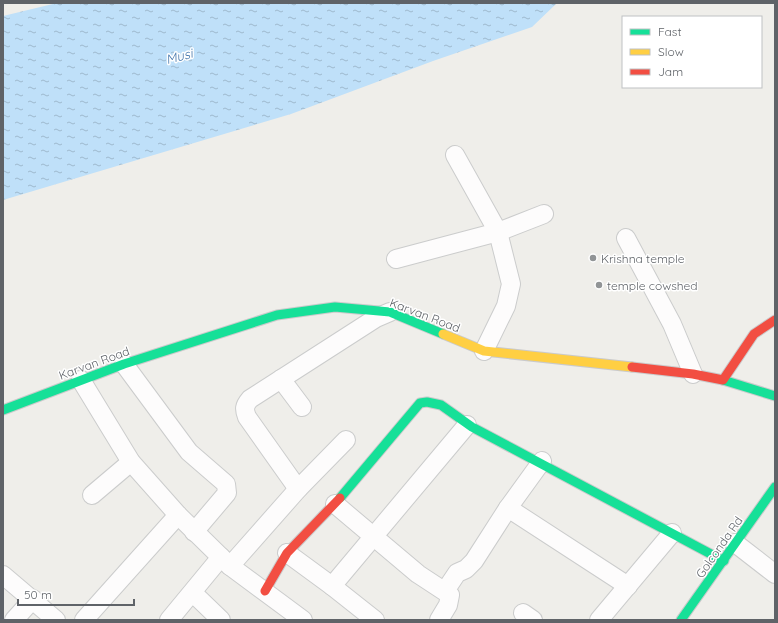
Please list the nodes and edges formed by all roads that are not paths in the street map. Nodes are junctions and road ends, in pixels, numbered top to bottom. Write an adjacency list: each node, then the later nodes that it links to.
1 (455, 155): 3 (street)
2 (544, 214): 3 (street)
3 (498, 232): 5 (street); 8 (street)
4 (626, 238): 10 (street)
5 (396, 259)
6 (390, 312): 8 (street, Karvan Road); 9 (street, Karvan Road); 11 (street)
7 (775, 320): 13 (street)
8 (484, 351): 10 (street, Karvan Road)
9 (124, 364): 12 (street, Karvan Road); 27 (street)
10 (693, 374): 13 (street, Karvan Road)
11 (281, 379): 15 (street); 22 (street)
12 (81, 380): 16 (street, Karvan Road); 20 (street)
13 (723, 380): 14 (street, Karvan Road)
14 (775, 396)
15 (302, 407)
16 (3, 410)
17 (468, 425): 19 (street); 24 (street); 29 (street)
18 (346, 440): 22 (street)
19 (542, 461): 25 (street); 28 (street)
20 (131, 462): 23 (street); 26 (street)
21 (775, 487): 30 (street, Golconda Rd)
22 (298, 489): 32 (street)
23 (92, 495)
24 (335, 504): 29 (street); 31 (street)
25 (508, 508): 37 (street); 39 (street)
26 (178, 516): 27 (street); 44 (street)
27 (194, 532): 32 (street)
28 (672, 533): 33 (street); 37 (street)
29 (373, 536): 36 (street); 39 (street)
30 (735, 543): 33 (street, Golconda Rd); 34 (street)
31 (287, 554): 36 (street); 38 (street)
32 (226, 561): 38 (street); 40 (street)
33 (724, 561): 51 (street, Golconda Rd)
34 (775, 574)
35 (3, 575): 41 (street)
36 (332, 586): 48 (street)
37 (628, 586): 50 (street)
38 (265, 591): 47 (street)
39 (445, 591): 49 (street)
40 (193, 593): 45 (street); 46 (street)
41 (33, 599): 42 (street); 43 (street)
42 (14, 620)
43 (56, 620)
44 (84, 620)
45 (169, 620)
46 (221, 620)
47 (303, 620)
48 (375, 620)
49 (439, 620)
50 (599, 620)
51 (681, 620)

